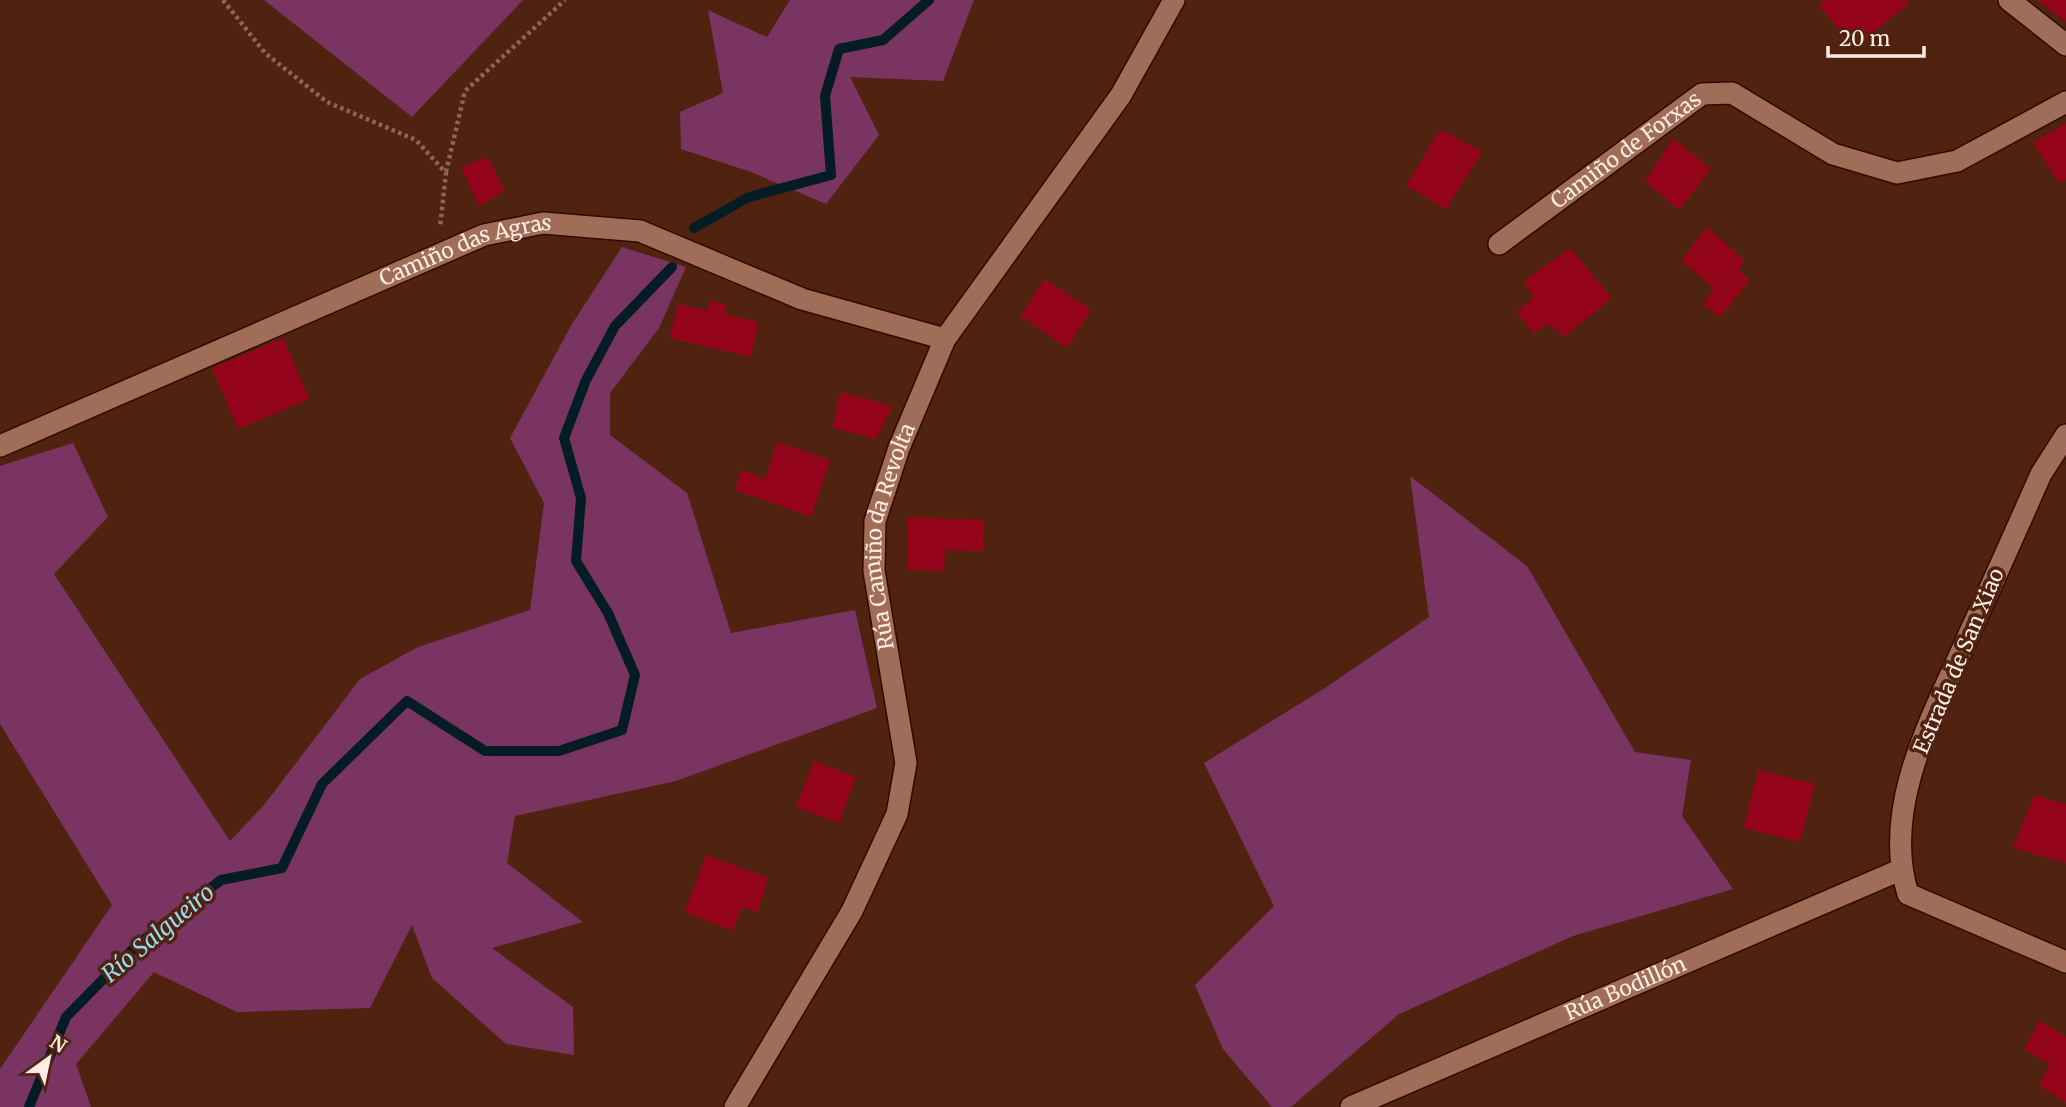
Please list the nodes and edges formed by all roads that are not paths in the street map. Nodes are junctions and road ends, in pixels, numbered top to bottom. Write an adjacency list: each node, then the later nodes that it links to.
1 (1174, 0): 6 (street, Rúa Camiño da Revolta)
2 (2009, 0): 3 (street)
3 (2066, 45)
4 (2066, 102): 5 (street, Camiño de Forxas)
5 (1499, 244)
6 (946, 339): 8 (street, Camiño das Agras); 11 (street, Rúa Camiño da Revolta)
7 (2066, 435): 9 (street, Estrada de San Xiao)
8 (0, 446)
9 (1900, 870): 10 (street); 12 (street, Rúa Bodillón)
10 (2066, 962)
11 (735, 1107)
12 (1351, 1107)

